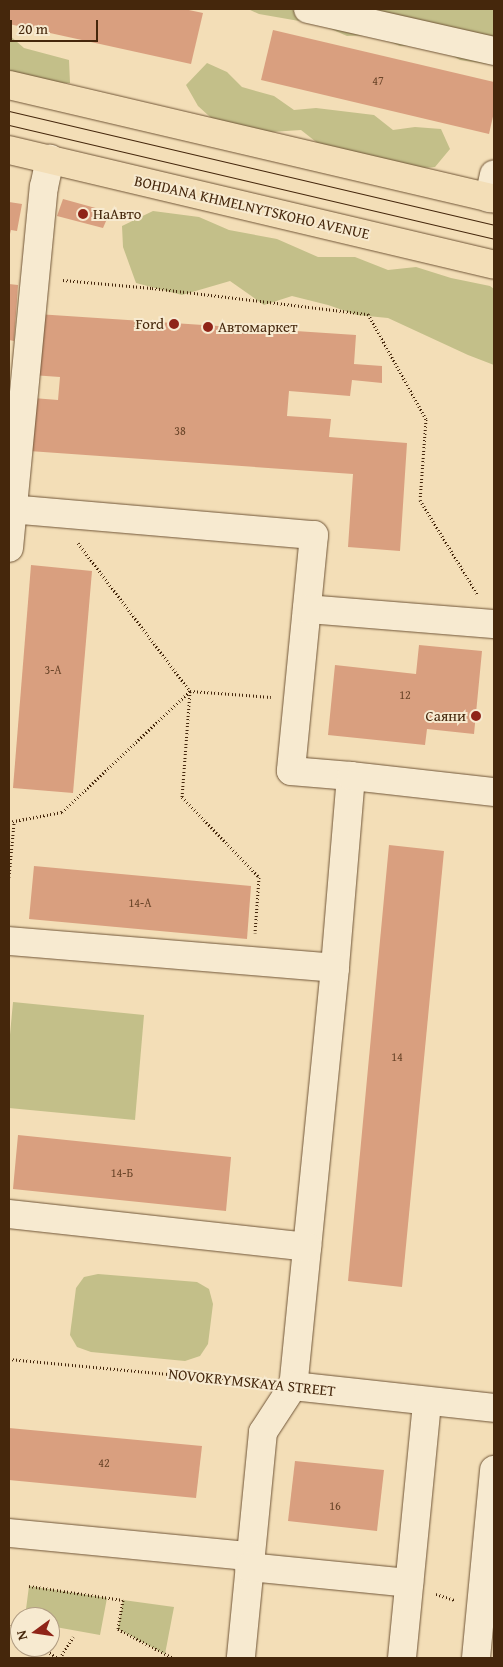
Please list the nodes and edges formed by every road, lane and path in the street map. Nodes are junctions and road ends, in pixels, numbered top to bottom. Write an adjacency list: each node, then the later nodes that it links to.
1 (308, 9): 2 (street)
2 (494, 51)
3 (9, 85): 6 (main road)
4 (9, 150): 5 (main road, BOHDANA KHMELNYTSKOHO AVENUE)
5 (50, 159): 7 (main road, BOHDANA KHMELNYTSKOHO AVENUE); 8 (street)
6 (492, 191)
7 (494, 265)
8 (35, 278): 9 (street); 12 (path)
9 (11, 509): 10 (street); 11 (street)
10 (55, 513): 13 (street); 15 (path)
11 (9, 548)
12 (480, 597)
13 (307, 609): 14 (street); 16 (street)
14 (494, 624)
15 (190, 692): 16 (path); 20 (path); 24 (path)
16 (298, 699): 17 (street)
17 (351, 776): 18 (street); 25 (street)
18 (494, 792)
19 (9, 822): 20 (path)
20 (14, 823): 21 (path)
21 (10, 860): 22 (path)
22 (9, 877)
23 (9, 941): 24 (street)
24 (254, 961): 25 (street)
25 (335, 968): 27 (street)
26 (9, 1214): 27 (street)
27 (307, 1247): 29 (street)
28 (9, 1359): 29 (path, NOVOKRYMSKAYA STREET)
29 (293, 1386): 30 (street, NOVOKRYMSKAYA STREET); 34 (street)
30 (427, 1400): 31 (street, NOVOKRYMSKAYA STREET); 35 (street)
31 (494, 1408)
32 (494, 1470): 42 (street)
33 (9, 1533): 34 (street)
34 (249, 1562): 35 (street); 40 (street)
35 (409, 1583): 41 (street)
36 (29, 1586): 39 (path)
37 (73, 1637): 38 (path)
38 (59, 1658)
39 (173, 1658)
40 (240, 1658)
41 (402, 1658)
42 (476, 1658)

